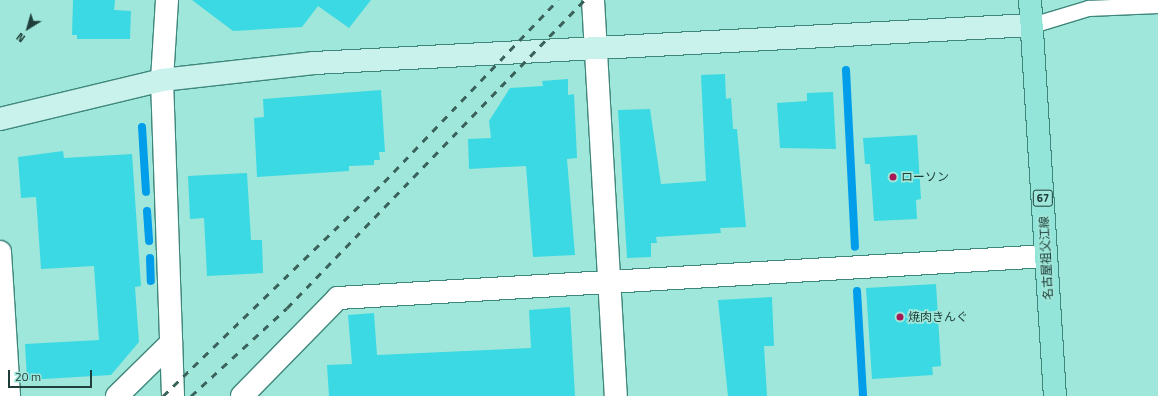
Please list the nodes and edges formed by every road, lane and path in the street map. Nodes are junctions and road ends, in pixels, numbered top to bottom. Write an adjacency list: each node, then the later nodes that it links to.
1 (167, 0): 7 (street)
2 (593, 0): 6 (street)
3 (1030, 0): 5 (main road, 名古屋祖父江線 / 67)
4 (1158, 6): 5 (lane)
5 (1032, 25): 6 (street); 10 (main road, 名古屋祖父江線 / 67)
6 (596, 47): 7 (street); 11 (street)
7 (162, 80): 8 (street); 12 (street)
8 (0, 119)
9 (0, 252): 13 (street)
10 (1046, 256): 11 (street); 18 (main road, 名古屋祖父江線 / 67)
11 (609, 282): 16 (street); 17 (street)
12 (171, 343): 14 (street); 15 (street)
13 (9, 396)
14 (117, 396)
15 (173, 396)
16 (242, 396)
17 (616, 396)
18 (1055, 396)

